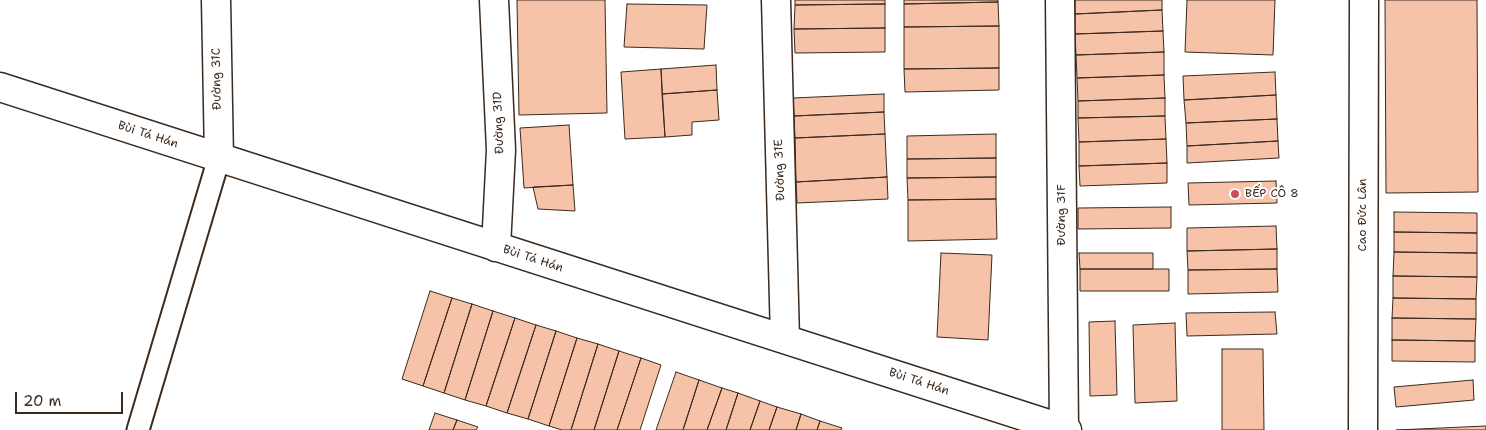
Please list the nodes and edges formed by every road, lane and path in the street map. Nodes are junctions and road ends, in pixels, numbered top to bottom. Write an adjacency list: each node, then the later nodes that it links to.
1 (216, 0): 7 (street, Đường 31C)
2 (494, 0): 8 (street, Đường 31D)
3 (776, 0): 9 (street, Đường 31E)
4 (1060, 0): 11 (street, Đường 31F)
5 (1364, 0): 12 (street, Cao Đức Lân)
6 (0, 87): 7 (street, Bùi Tá Hán)
7 (219, 158): 8 (street, Bùi Tá Hán); 10 (lane)
8 (496, 247): 9 (street, Bùi Tá Hán)
9 (785, 339): 11 (street, Bùi Tá Hán)
10 (138, 430)
11 (1065, 430)
12 (1363, 430)

